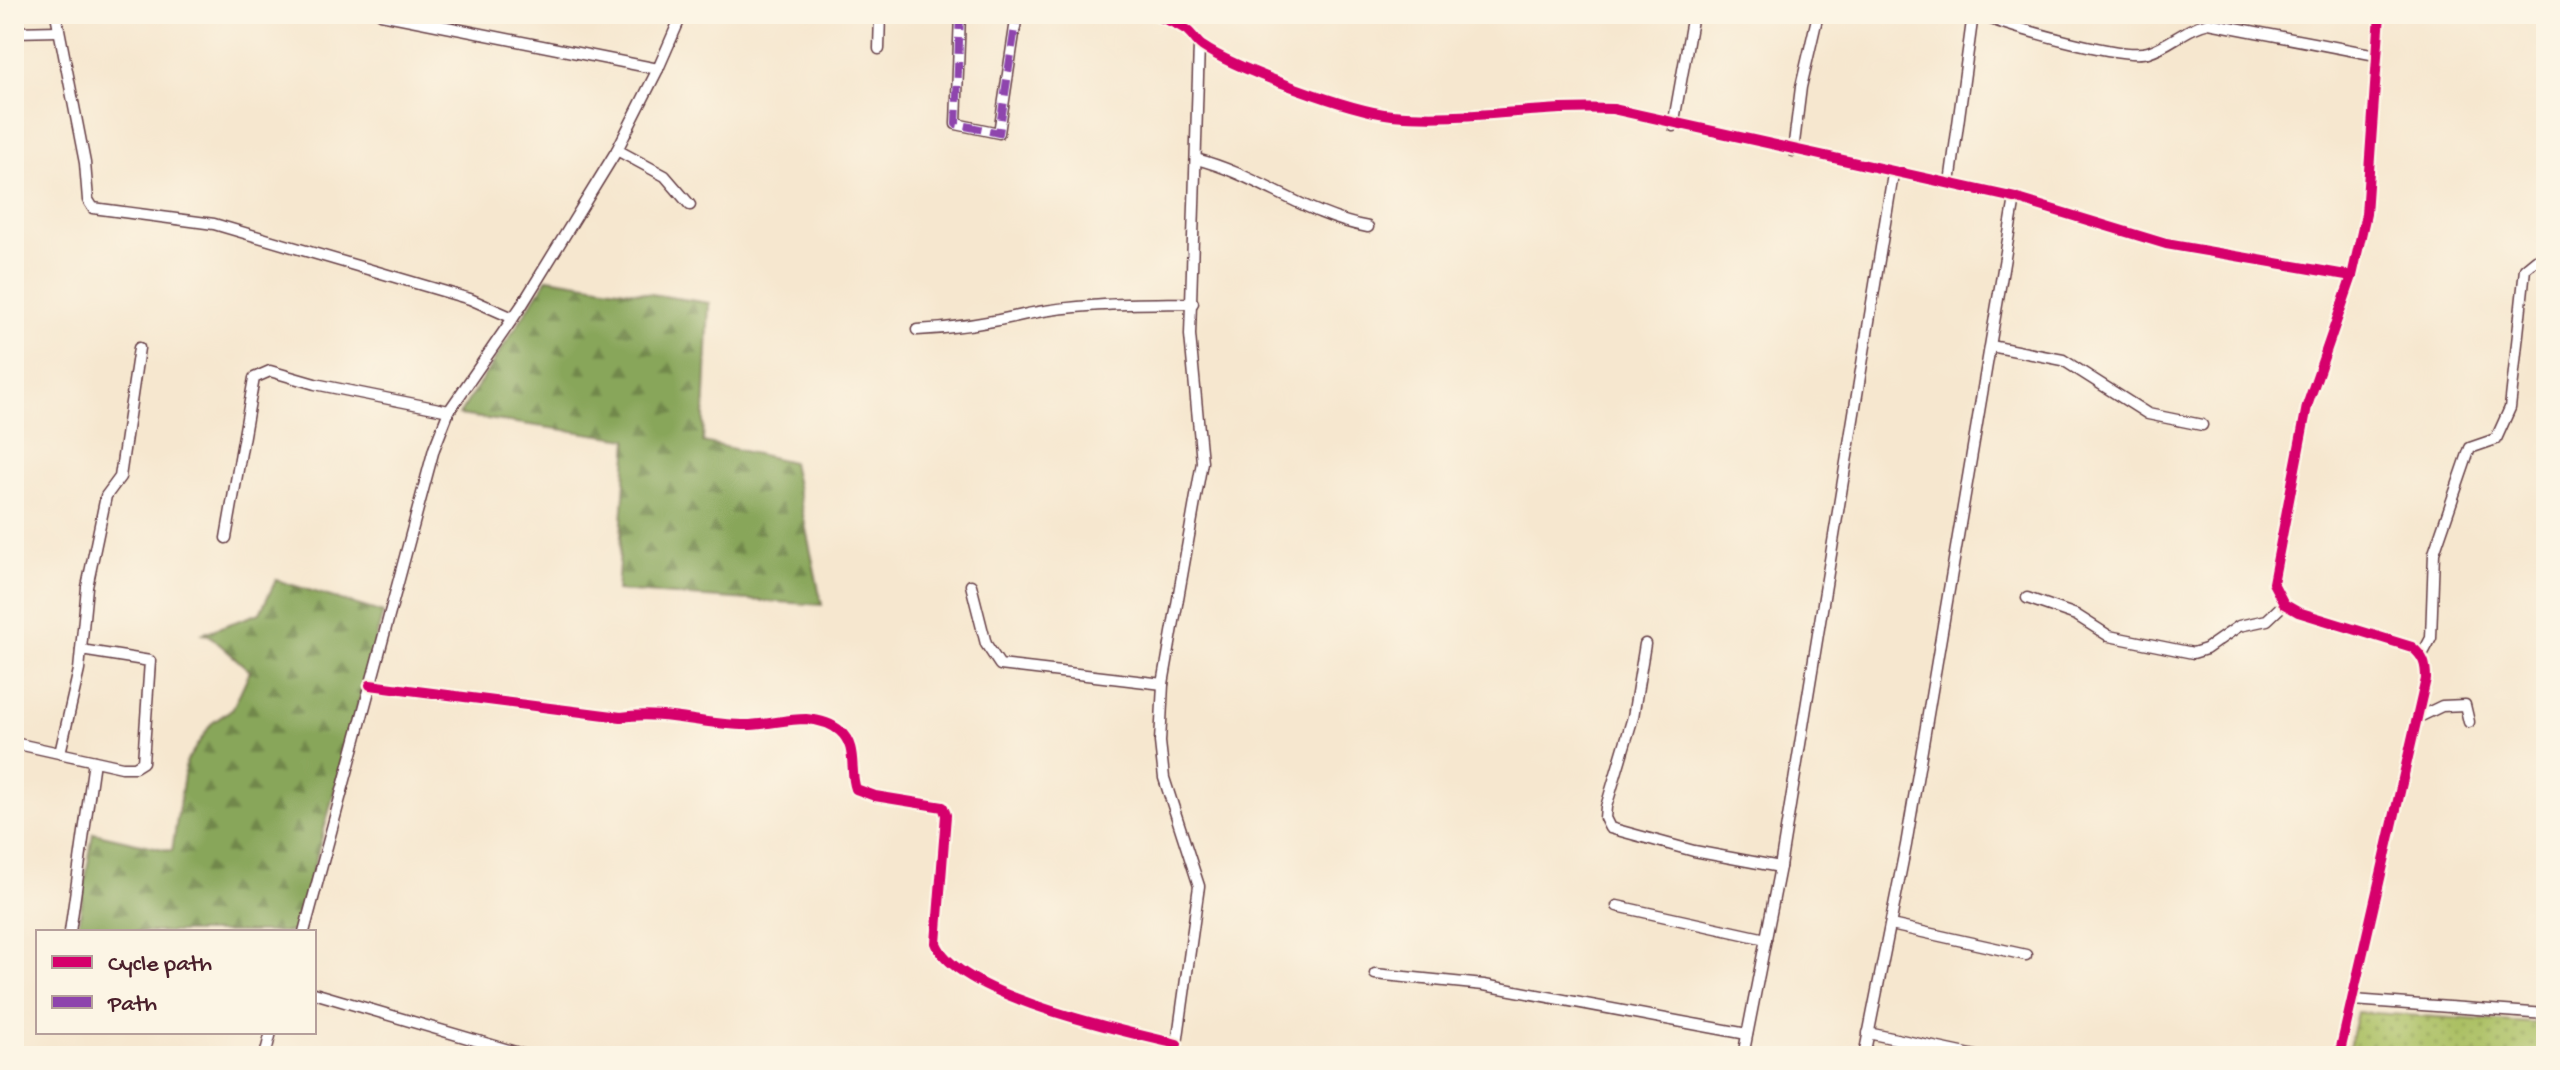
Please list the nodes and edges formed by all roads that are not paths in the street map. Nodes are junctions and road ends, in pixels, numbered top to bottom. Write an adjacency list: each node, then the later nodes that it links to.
1 (56, 14): 12 (street)
2 (682, 14): 17 (street)
3 (880, 14): 15 (street)
4 (960, 14): 5 (street)
5 (1017, 14)
6 (1151, 14): 14 (street)
7 (1693, 14): 18 (street)
8 (1818, 14): 20 (street)
9 (1976, 14): 16 (street); 23 (street)
10 (2380, 14): 16 (street)
11 (388, 15): 17 (street)
12 (58, 31): 13 (street); 30 (street)
13 (14, 32)
14 (1199, 44): 18 (street); 21 (street)
15 (879, 49)
16 (2376, 55): 28 (street)
17 (658, 69): 19 (street)
18 (1673, 126): 20 (street)
19 (617, 150): 25 (street); 30 (street)
20 (1793, 151): 22 (street)
21 (1196, 159): 26 (street); 29 (street)
22 (1893, 174): 23 (street); 50 (street)
23 (1950, 183): 24 (street)
24 (2015, 198): 28 (street); 32 (street)
25 (690, 205)
26 (1368, 227)
27 (2546, 261): 42 (street)
28 (2352, 276): 39 (street)
29 (1193, 303): 31 (street); 43 (street)
30 (513, 318): 34 (street)
31 (917, 330)
32 (1991, 346): 35 (street); 52 (street)
33 (139, 348): 41 (street)
34 (449, 411): 36 (street); 44 (street)
35 (2202, 425)
36 (226, 538)
37 (971, 585): 43 (street)
38 (2027, 598): 39 (street)
39 (2284, 604): 42 (street)
40 (1645, 644): 50 (street)
41 (81, 650): 48 (street); 49 (street)
42 (2422, 655): 45 (street)
43 (1163, 684): 64 (street)
44 (370, 685): 54 (street); 64 (street)
45 (2417, 718): 46 (street); 59 (street)
46 (2469, 722)
47 (14, 743): 48 (street)
48 (60, 753): 49 (street)
49 (94, 761): 53 (street)
50 (1780, 867): 55 (street)
51 (1617, 906): 55 (street)
52 (1891, 925): 56 (street); 61 (street)
53 (70, 930)
54 (305, 930)
55 (1766, 939): 63 (street)
56 (2026, 955)
57 (1375, 974): 63 (street)
58 (316, 994): 66 (street)
59 (2353, 1000): 60 (street); 70 (street)
60 (2546, 1014)
61 (1868, 1033): 68 (street); 69 (street)
62 (270, 1034): 65 (street)
63 (1747, 1034): 67 (street)
64 (1178, 1050)
65 (265, 1056)
66 (529, 1056)
67 (1743, 1056)
68 (1864, 1056)
69 (1976, 1056)
70 (2339, 1056)

